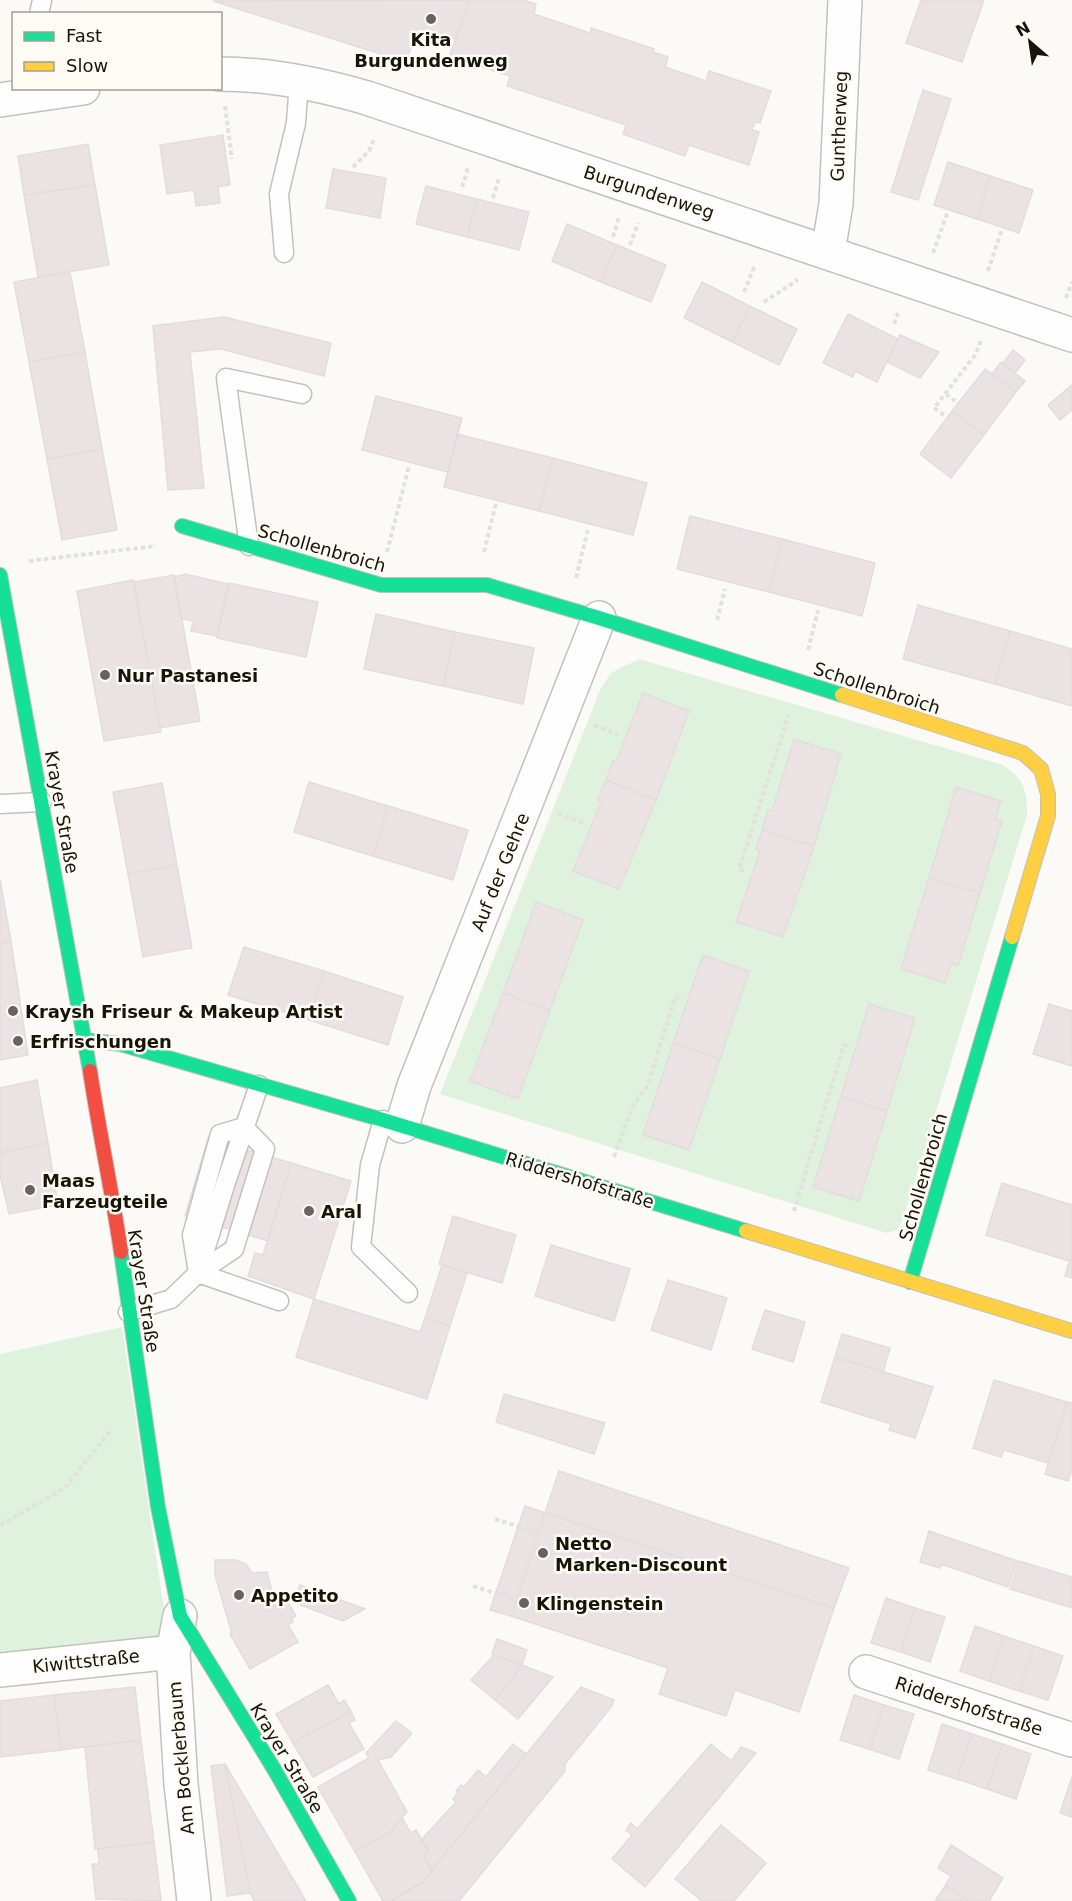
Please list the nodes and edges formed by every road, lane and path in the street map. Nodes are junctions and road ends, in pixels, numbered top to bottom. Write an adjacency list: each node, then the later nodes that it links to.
1 (845, 0): 11 (street, Guntherweg)
2 (222, 74): 3 (street, Burgundenweg)
3 (299, 81): 11 (street, Burgundenweg); 12 (lane)
4 (222, 82): 8 (path)
5 (51, 90): 6 (street)
6 (35, 91): 7 (street)
7 (0, 100)
8 (232, 159)
9 (948, 211): 13 (path)
10 (1002, 229): 14 (path)
11 (828, 252): 13 (street, Burgundenweg)
12 (284, 253)
13 (922, 284): 14 (street, Burgundenweg)
14 (984, 305): 15 (street, Burgundenweg); 17 (path)
15 (1072, 335)
16 (302, 394): 24 (lane)
17 (946, 394): 18 (path); 19 (path)
18 (955, 401)
19 (944, 415)
20 (409, 466): 27 (path)
21 (496, 503): 28 (path)
22 (182, 526): 24 (street, Schollenbroich); 25 (path)
23 (588, 529): 29 (path)
24 (249, 546): 27 (street, Schollenbroich)
25 (24, 562)
26 (1, 584): 32 (street, Krayer Straße)
27 (381, 585): 28 (street, Schollenbroich)
28 (481, 586): 29 (street, Schollenbroich)
29 (568, 609): 31 (street, Schollenbroich)
30 (818, 610): 33 (path)
31 (599, 618): 33 (street, Schollenbroich); 41 (street, Auf der Gehre)
32 (6, 643): 34 (street, Krayer Straße)
33 (799, 682): 36 (path); 46 (street, Schollenbroich)
34 (42, 802): 35 (lane); 38 (street, Krayer Straße)
35 (0, 804)
36 (744, 871)
37 (679, 998): 43 (path)
38 (85, 1040): 40 (street, Riddershofstraße); 49 (street, Krayer Straße)
39 (847, 1046): 44 (path)
40 (259, 1085): 41 (street, Riddershofstraße); 42 (lane)
41 (392, 1123): 43 (street, Riddershofstraße); 47 (lane)
42 (244, 1127): 45 (lane); 45 (lane)
43 (604, 1188): 44 (street, Riddershofstraße)
44 (785, 1244): 46 (street, Riddershofstraße)
45 (198, 1273): 48 (lane); 49 (lane)
46 (910, 1282): 50 (street, Riddershofstraße)
47 (408, 1293)
48 (279, 1301)
49 (128, 1312): 51 (street, Krayer Straße)
50 (1072, 1331)
51 (142, 1390): 53 (path); 57 (street, Krayer Straße)
52 (495, 1519): 54 (path)
53 (0, 1525)
54 (539, 1533)
55 (473, 1586): 56 (path)
56 (517, 1600)
57 (180, 1616): 58 (street, Am Bocklerbaum); 63 (street, Krayer Straße)
58 (173, 1652): 59 (street, Kiwittstraße); 62 (street, Am Bocklerbaum)
59 (0, 1670)
60 (867, 1672): 61 (street, Riddershofstraße)
61 (1072, 1740)
62 (195, 1901)
63 (349, 1901)

